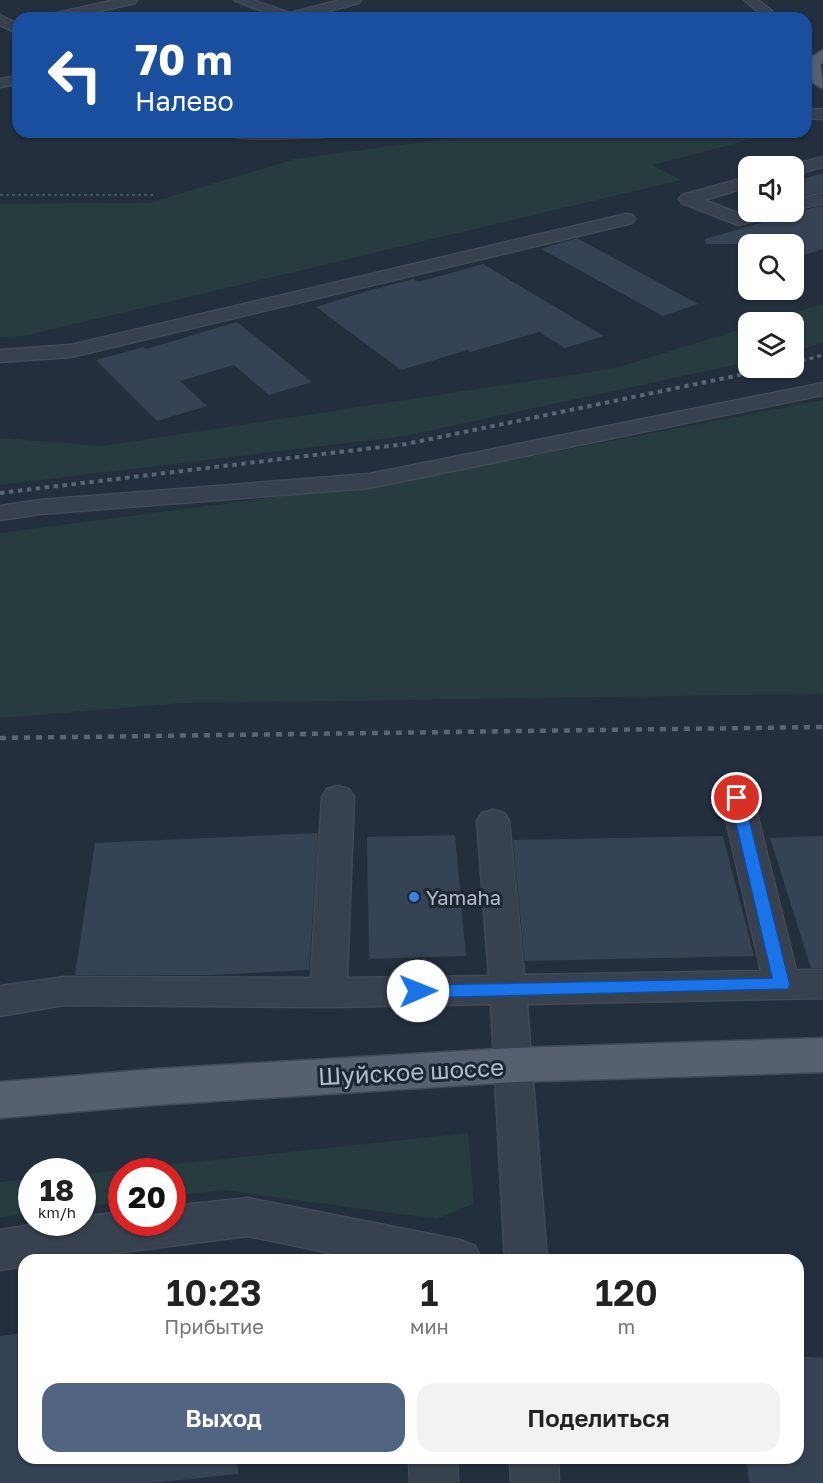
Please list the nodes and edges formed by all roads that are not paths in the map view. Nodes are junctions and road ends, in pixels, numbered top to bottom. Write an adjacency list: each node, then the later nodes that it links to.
1 (131, 0): 5 (street)
2 (240, 0): 8 (street)
3 (355, 0): 9 (street)
4 (750, 0): 10 (street)
5 (99, 7): 6 (street); 7 (street)
6 (78, 12)
7 (113, 12)
8 (273, 12)
9 (312, 12)
10 (765, 12)
11 (823, 56): 12 (main road)
12 (823, 83)
13 (823, 162): 14 (street)
14 (804, 167)
15 (738, 185): 19 (street)
16 (823, 198): 17 (street)
17 (804, 203)
18 (626, 219): 20 (street)
19 (738, 220)
20 (0, 356)
21 (823, 388): 22 (street)
22 (0, 513)
23 (338, 797): 29 (street)
24 (737, 798): 27 (street)
25 (493, 822): 28 (street)
26 (823, 984): 27 (street)
27 (782, 985): 28 (street)
28 (508, 990): 29 (street); 32 (street)
29 (328, 993): 30 (street)
30 (0, 1001)
31 (823, 1055): 32 (main road, Шуйское шоссе)
32 (514, 1065): 33 (main road, Шуйское шоссе); 36 (street)
33 (0, 1100)
34 (0, 1250): 35 (street)
35 (430, 1254)
36 (526, 1254)
37 (434, 1464): 39 (street)
38 (534, 1464): 40 (street)
39 (434, 1483)
40 (535, 1483)

